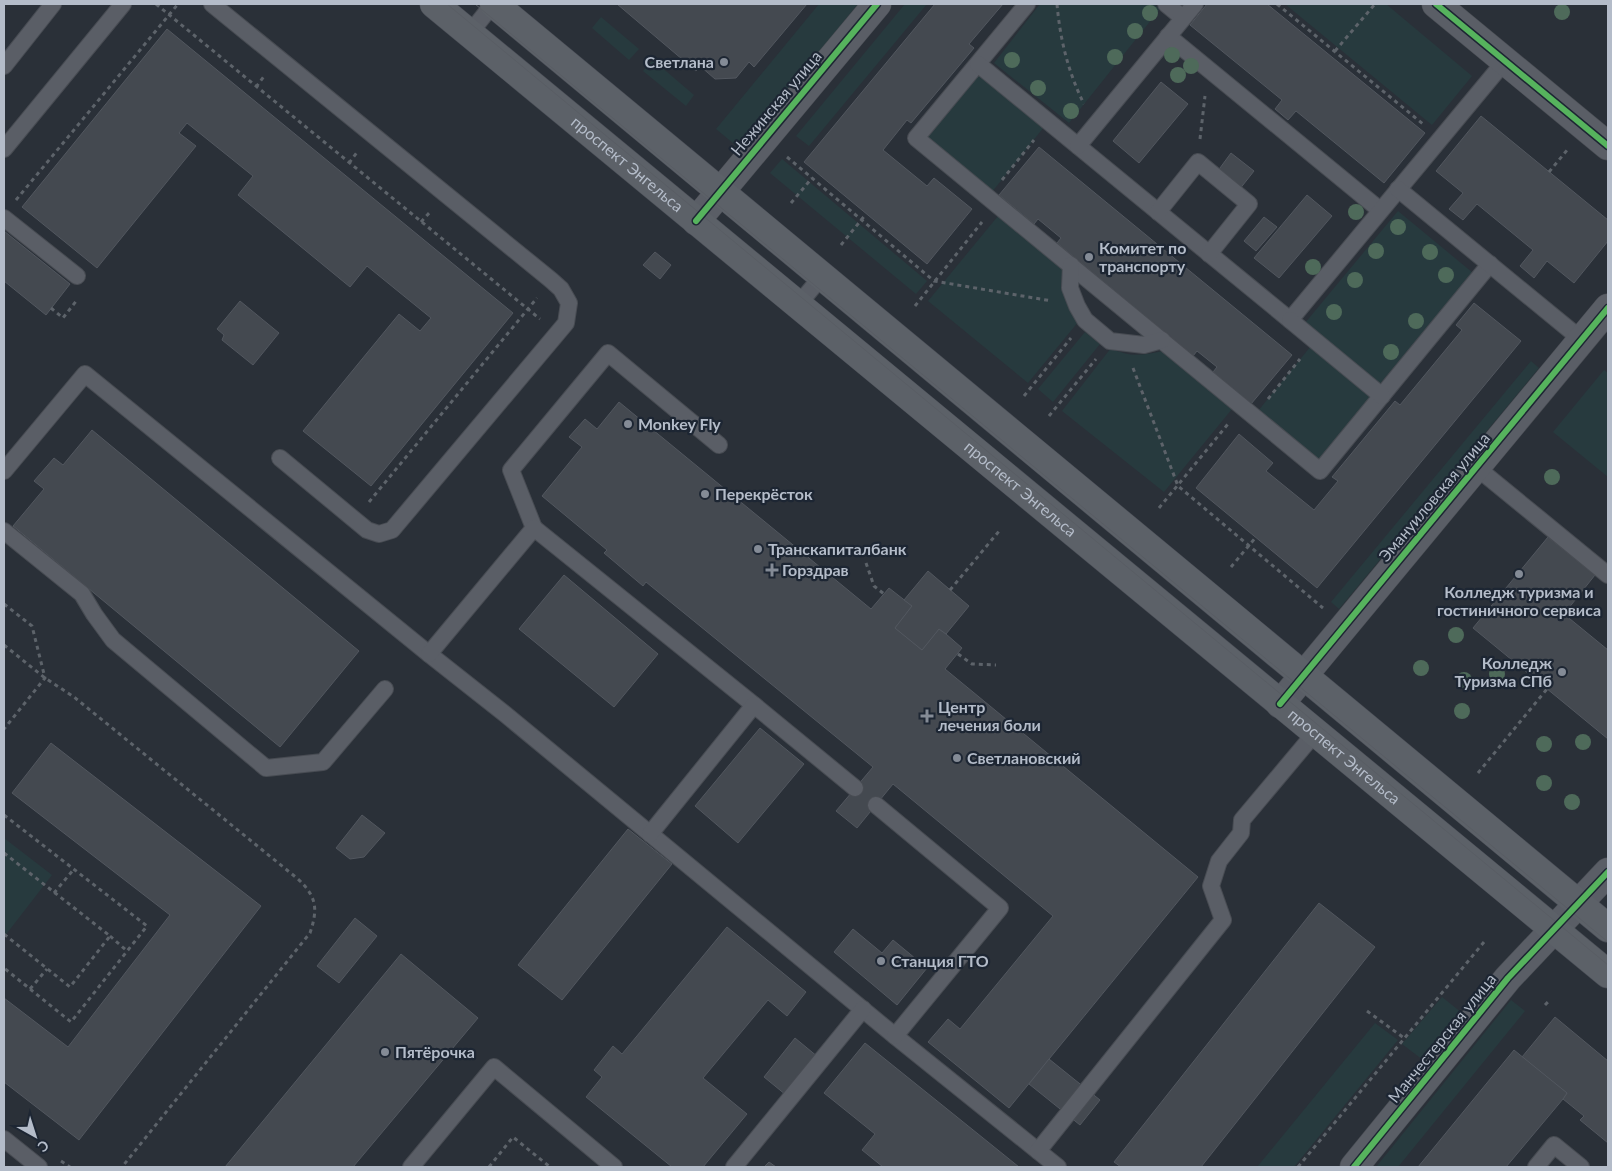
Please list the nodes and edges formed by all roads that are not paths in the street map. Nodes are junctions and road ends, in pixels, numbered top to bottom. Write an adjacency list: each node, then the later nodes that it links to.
1 (53, 4): 16 (lane)
2 (123, 4): 19 (lane)
3 (212, 4): 38 (lane)
4 (434, 4): 12 (main road, проспект Энгельса)
5 (494, 4): 12 (lane); 21 (main road)
6 (876, 4): 21 (street, Нежинская улица)
7 (1027, 4): 15 (lane)
8 (1166, 4): 11 (lane)
9 (1195, 4): 11 (lane)
10 (1436, 4): 14 (street)
11 (1183, 18): 13 (lane)
12 (470, 33): 25 (main road, проспект Энгельса)
13 (1168, 36): 17 (lane); 22 (lane)
14 (1505, 61): 18 (street); 20 (lane)
15 (978, 64): 17 (lane); 28 (lane)
16 (4, 66)
17 (1078, 146): 23 (lane)
18 (1608, 146)
19 (4, 149)
20 (1398, 189): 22 (lane); 27 (lane)
21 (720, 192): 25 (street, Нежинская улица); 30 (main road)
22 (1380, 210): 33 (lane)
23 (1158, 212): 26 (lane); 26 (lane)
24 (7, 213): 29 (lane)
25 (696, 221): 31 (main road, проспект Энгельса)
26 (1209, 254): 33 (lane)
27 (1490, 264): 35 (lane); 36 (lane)
28 (1071, 265): 34 (lane); 34 (lane)
29 (76, 276)
30 (822, 276): 31 (lane); 45 (main road)
31 (798, 305): 47 (main road, проспект Энгельса)
32 (1608, 308): 35 (street, Эмануиловская улица)
33 (1290, 320): 36 (lane)
34 (1162, 340): 36 (lane)
35 (1582, 340): 39 (street, Эмануиловская улица)
36 (1382, 396)
37 (719, 445): 41 (lane)
38 (280, 458)
39 (1476, 467): 43 (lane); 45 (street, Эмануиловская улица)
40 (4, 471): 44 (lane)
41 (534, 528): 44 (lane); 48 (lane)
42 (4, 531): 46 (lane)
43 (1608, 575)
44 (429, 654): 52 (lane)
45 (1304, 674): 47 (street, Эмануиловская улица); 54 (main road)
46 (385, 690)
47 (1280, 704): 49 (main road, проспект Энгельса)
48 (754, 705): 50 (lane); 52 (lane)
49 (1314, 732): 56 (main road, проспект Энгельса); 61 (lane)
50 (855, 788)
51 (876, 805): 59 (lane)
52 (650, 834): 58 (lane)
53 (1608, 872): 54 (street, Манчестерская улица)
54 (1579, 903): 55 (main road); 56 (street, Манчестерская улица)
55 (1608, 928)
56 (1554, 929): 57 (main road, проспект Энгельса); 67 (street, Манчестерская улица)
57 (1608, 974)
58 (862, 1009): 59 (lane); 65 (lane)
59 (895, 1036): 61 (lane)
60 (4, 1139): 62 (lane)
61 (1038, 1151): 66 (lane)
62 (39, 1167)
63 (412, 1167): 64 (lane)
64 (614, 1167)
65 (734, 1167)
66 (1058, 1167)
67 (1354, 1167)
68 (1536, 1167): 69 (lane)
69 (1581, 1167)

